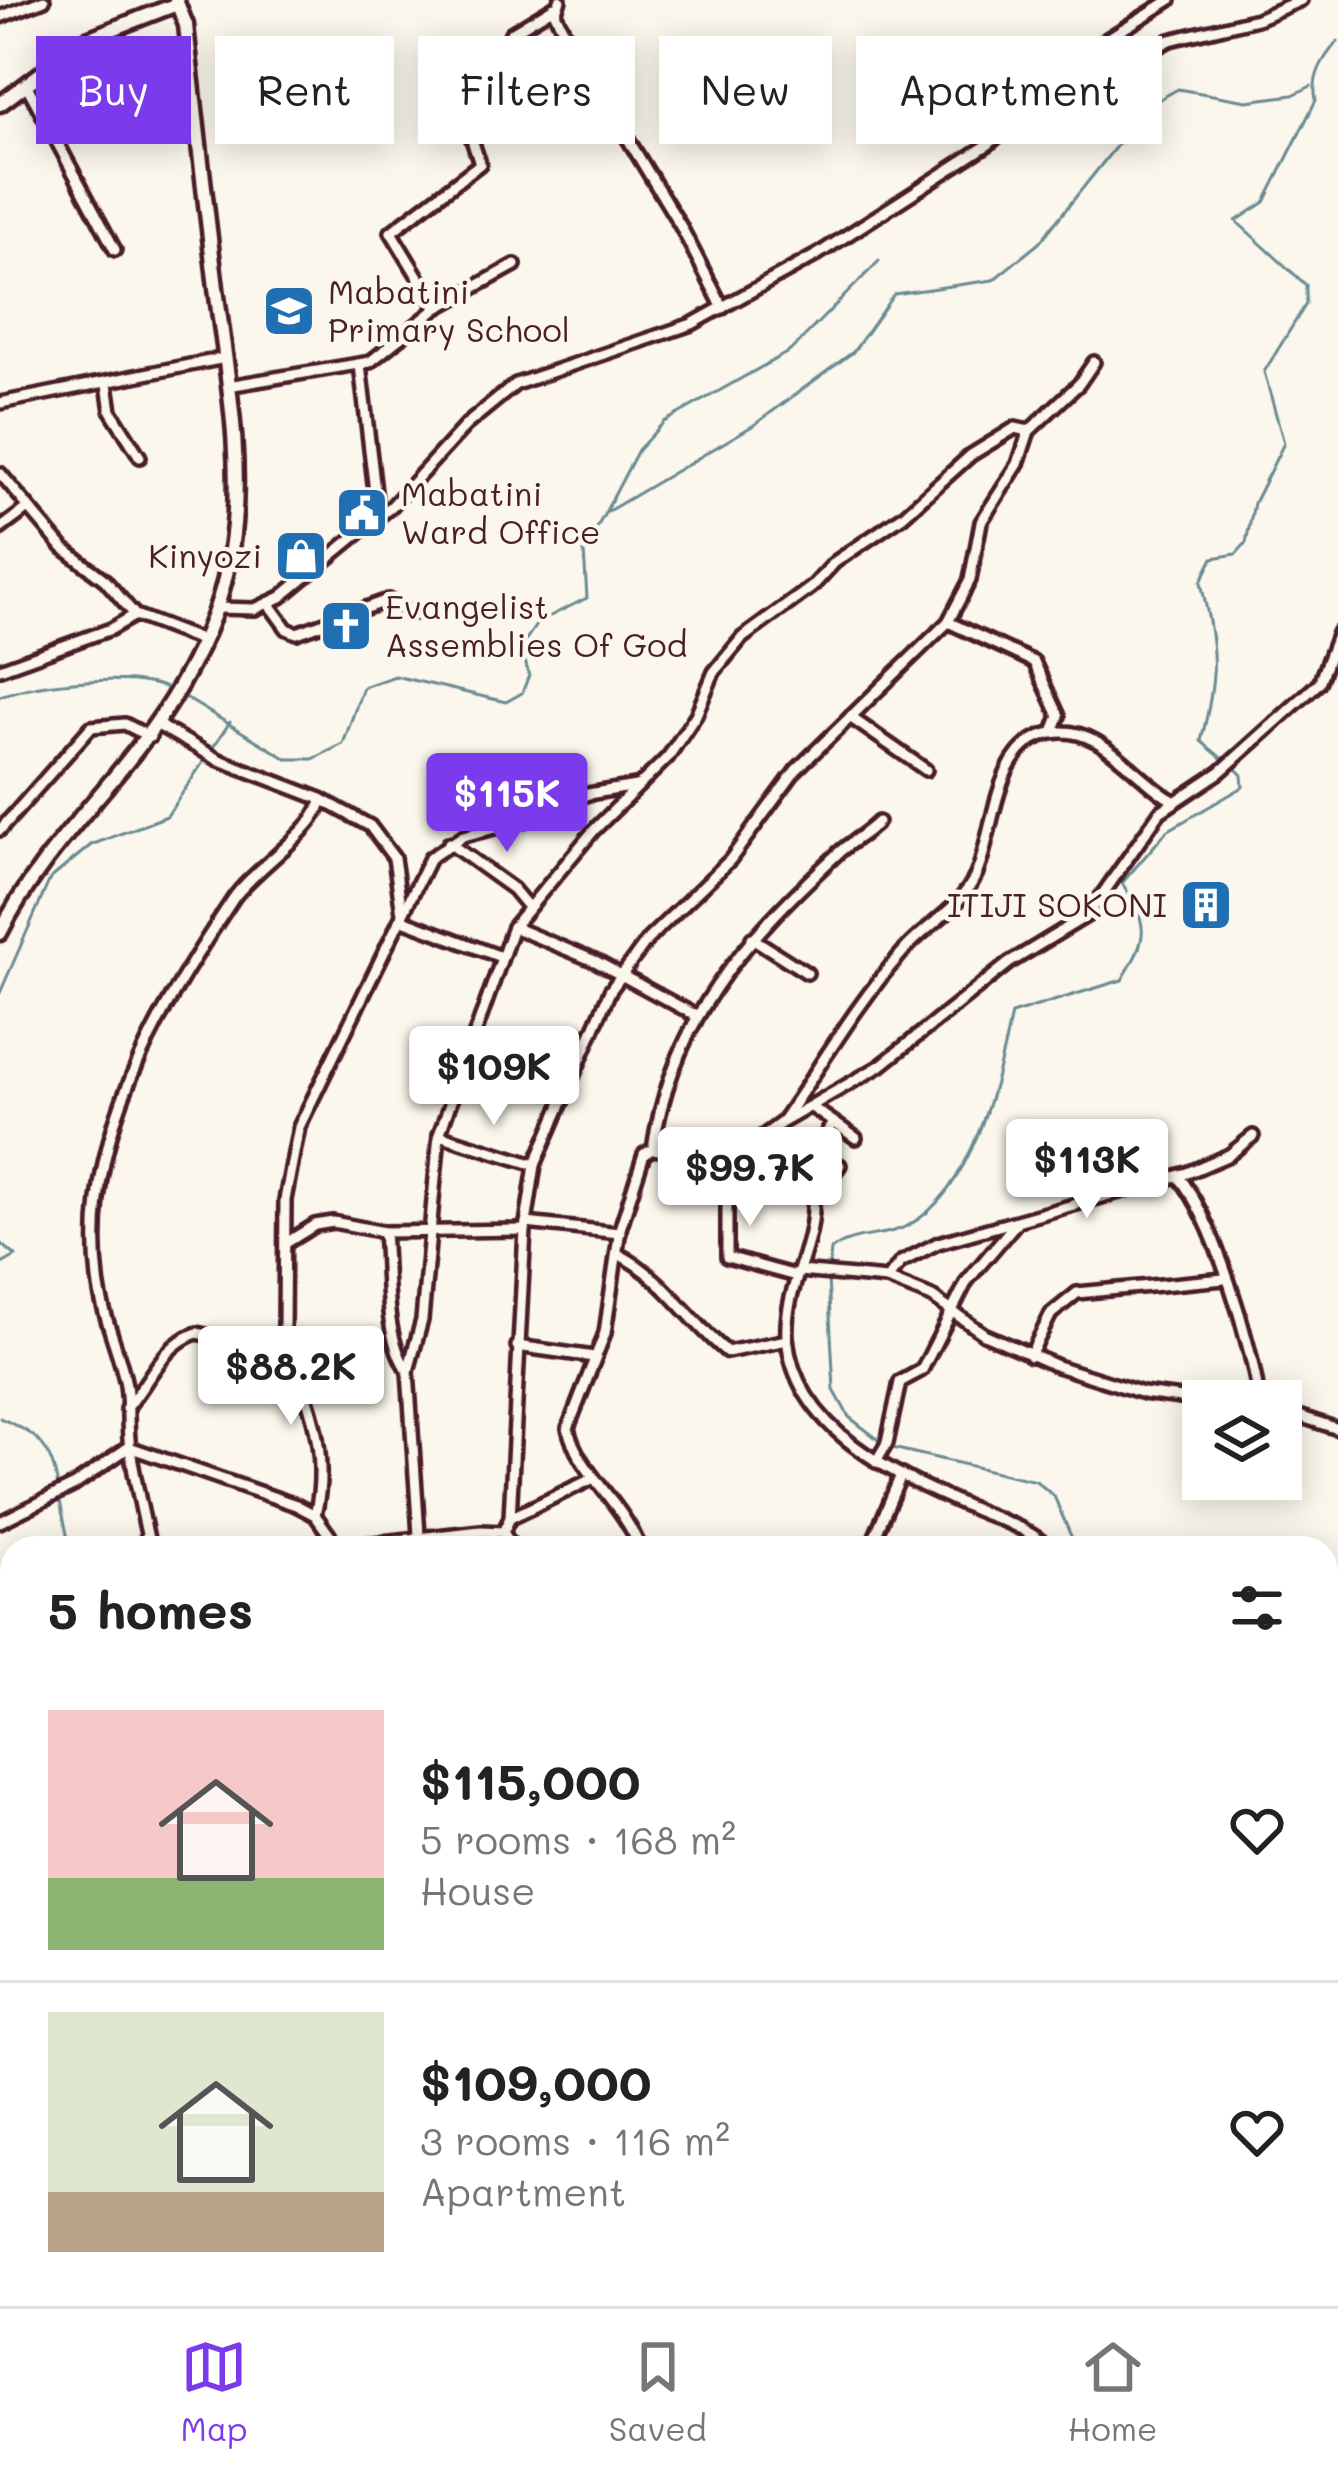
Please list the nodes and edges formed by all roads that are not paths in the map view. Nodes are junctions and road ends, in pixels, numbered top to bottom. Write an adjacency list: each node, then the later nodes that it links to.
1 (44, 0): 6 (street)
2 (1170, 0): 7 (street)
3 (1301, 0): 8 (street)
4 (176, 2): 9 (main road); 16 (main road)
5 (557, 4): 14 (street); 15 (street)
6 (0, 17)
7 (1112, 36)
8 (1162, 44)
9 (26, 85): 10 (main road); 12 (street)
10 (0, 104)
11 (987, 144): 15 (street)
12 (115, 250)
13 (515, 265): 14 (street)
14 (437, 308): 18 (street)
15 (723, 308): 26 (street)
16 (225, 358): 19 (street); 20 (main road)
17 (1094, 362): 22 (street)
18 (360, 365): 20 (street); 26 (street)
19 (107, 384): 21 (street); 23 (street)
20 (228, 386): 29 (main road)
21 (0, 403)
22 (1029, 431): 32 (street); 40 (street)
23 (140, 457)
24 (0, 473): 25 (street)
25 (28, 508): 27 (street); 31 (street)
26 (377, 517): 28 (street)
27 (0, 529)
28 (268, 603): 29 (street); 30 (street)
29 (218, 608): 34 (main road)
30 (426, 611)
31 (135, 615): 34 (street); 35 (street)
32 (948, 622): 36 (street); 38 (street)
33 (1338, 633): 42 (street)
34 (203, 641): 37 (main road)
35 (0, 669)
36 (850, 717): 39 (street); 54 (street)
37 (154, 731): 41 (street); 44 (street); 46 (main road)
38 (1052, 732): 42 (street); 57 (street)
39 (926, 770)
40 (636, 786): 45 (street); 47 (street)
41 (321, 799): 48 (street); 88 (street)
42 (1172, 800): 56 (street)
43 (878, 822): 51 (street)
44 (0, 830)
45 (449, 842): 47 (street); 48 (street)
46 (7, 904): 50 (main road)
47 (528, 907): 49 (street)
48 (403, 920): 52 (street); 74 (street)
49 (513, 927): 52 (street); 54 (street)
50 (0, 933)
51 (752, 938): 53 (street); 55 (street)
52 (501, 957): 59 (street)
53 (807, 974)
54 (620, 976): 55 (street); 66 (street)
55 (694, 1015): 62 (street)
56 (813, 1108): 57 (street); 58 (street)
57 (781, 1123): 64 (street)
58 (832, 1124): 61 (street); 63 (street)
59 (439, 1135): 66 (street); 72 (street)
60 (1253, 1136): 67 (street)
61 (856, 1138)
62 (652, 1149): 64 (street); 73 (street)
63 (812, 1155)
64 (727, 1162): 68 (street); 76 (street)
65 (840, 1165): 68 (street)
66 (535, 1166): 70 (street)
67 (1178, 1176): 69 (street); 78 (street)
68 (813, 1202): 76 (street)
69 (1019, 1219): 77 (street); 79 (street)
70 (526, 1227): 72 (street); 73 (street); 82 (street)
71 (385, 1232): 72 (street); 74 (street); 85 (street)
72 (430, 1232): 85 (street)
73 (620, 1233): 75 (street)
74 (286, 1243): 80 (street)
75 (618, 1254): 81 (street); 84 (street)
76 (798, 1274): 77 (street); 81 (street)
77 (887, 1279): 79 (street)
78 (1224, 1279): 83 (street); 86 (street)
79 (951, 1308): 83 (street); 92 (street)
80 (278, 1340): 88 (street); 95 (street)
81 (788, 1340): 92 (street)
82 (518, 1346): 84 (street); 96 (street)
83 (1030, 1356): 87 (street)
84 (595, 1358): 94 (street)
85 (408, 1371): 99 (street)
86 (1255, 1380)
87 (1182, 1398)
88 (126, 1409): 91 (street)
89 (1302, 1417): 90 (street)
90 (1338, 1429)
91 (129, 1447): 95 (street); 97 (street); 100 (street)
92 (882, 1452): 93 (street)
93 (901, 1475): 105 (street); 106 (street)
94 (594, 1478): 96 (street); 104 (street)
95 (315, 1515): 101 (street)
96 (510, 1518): 98 (street)
97 (0, 1522)
98 (503, 1532): 99 (street); 103 (street)
99 (419, 1535): 102 (street)
100 (148, 1536)
101 (330, 1536)
102 (412, 1536)
103 (506, 1536)
104 (634, 1536)
105 (875, 1536)
106 (1025, 1536)

